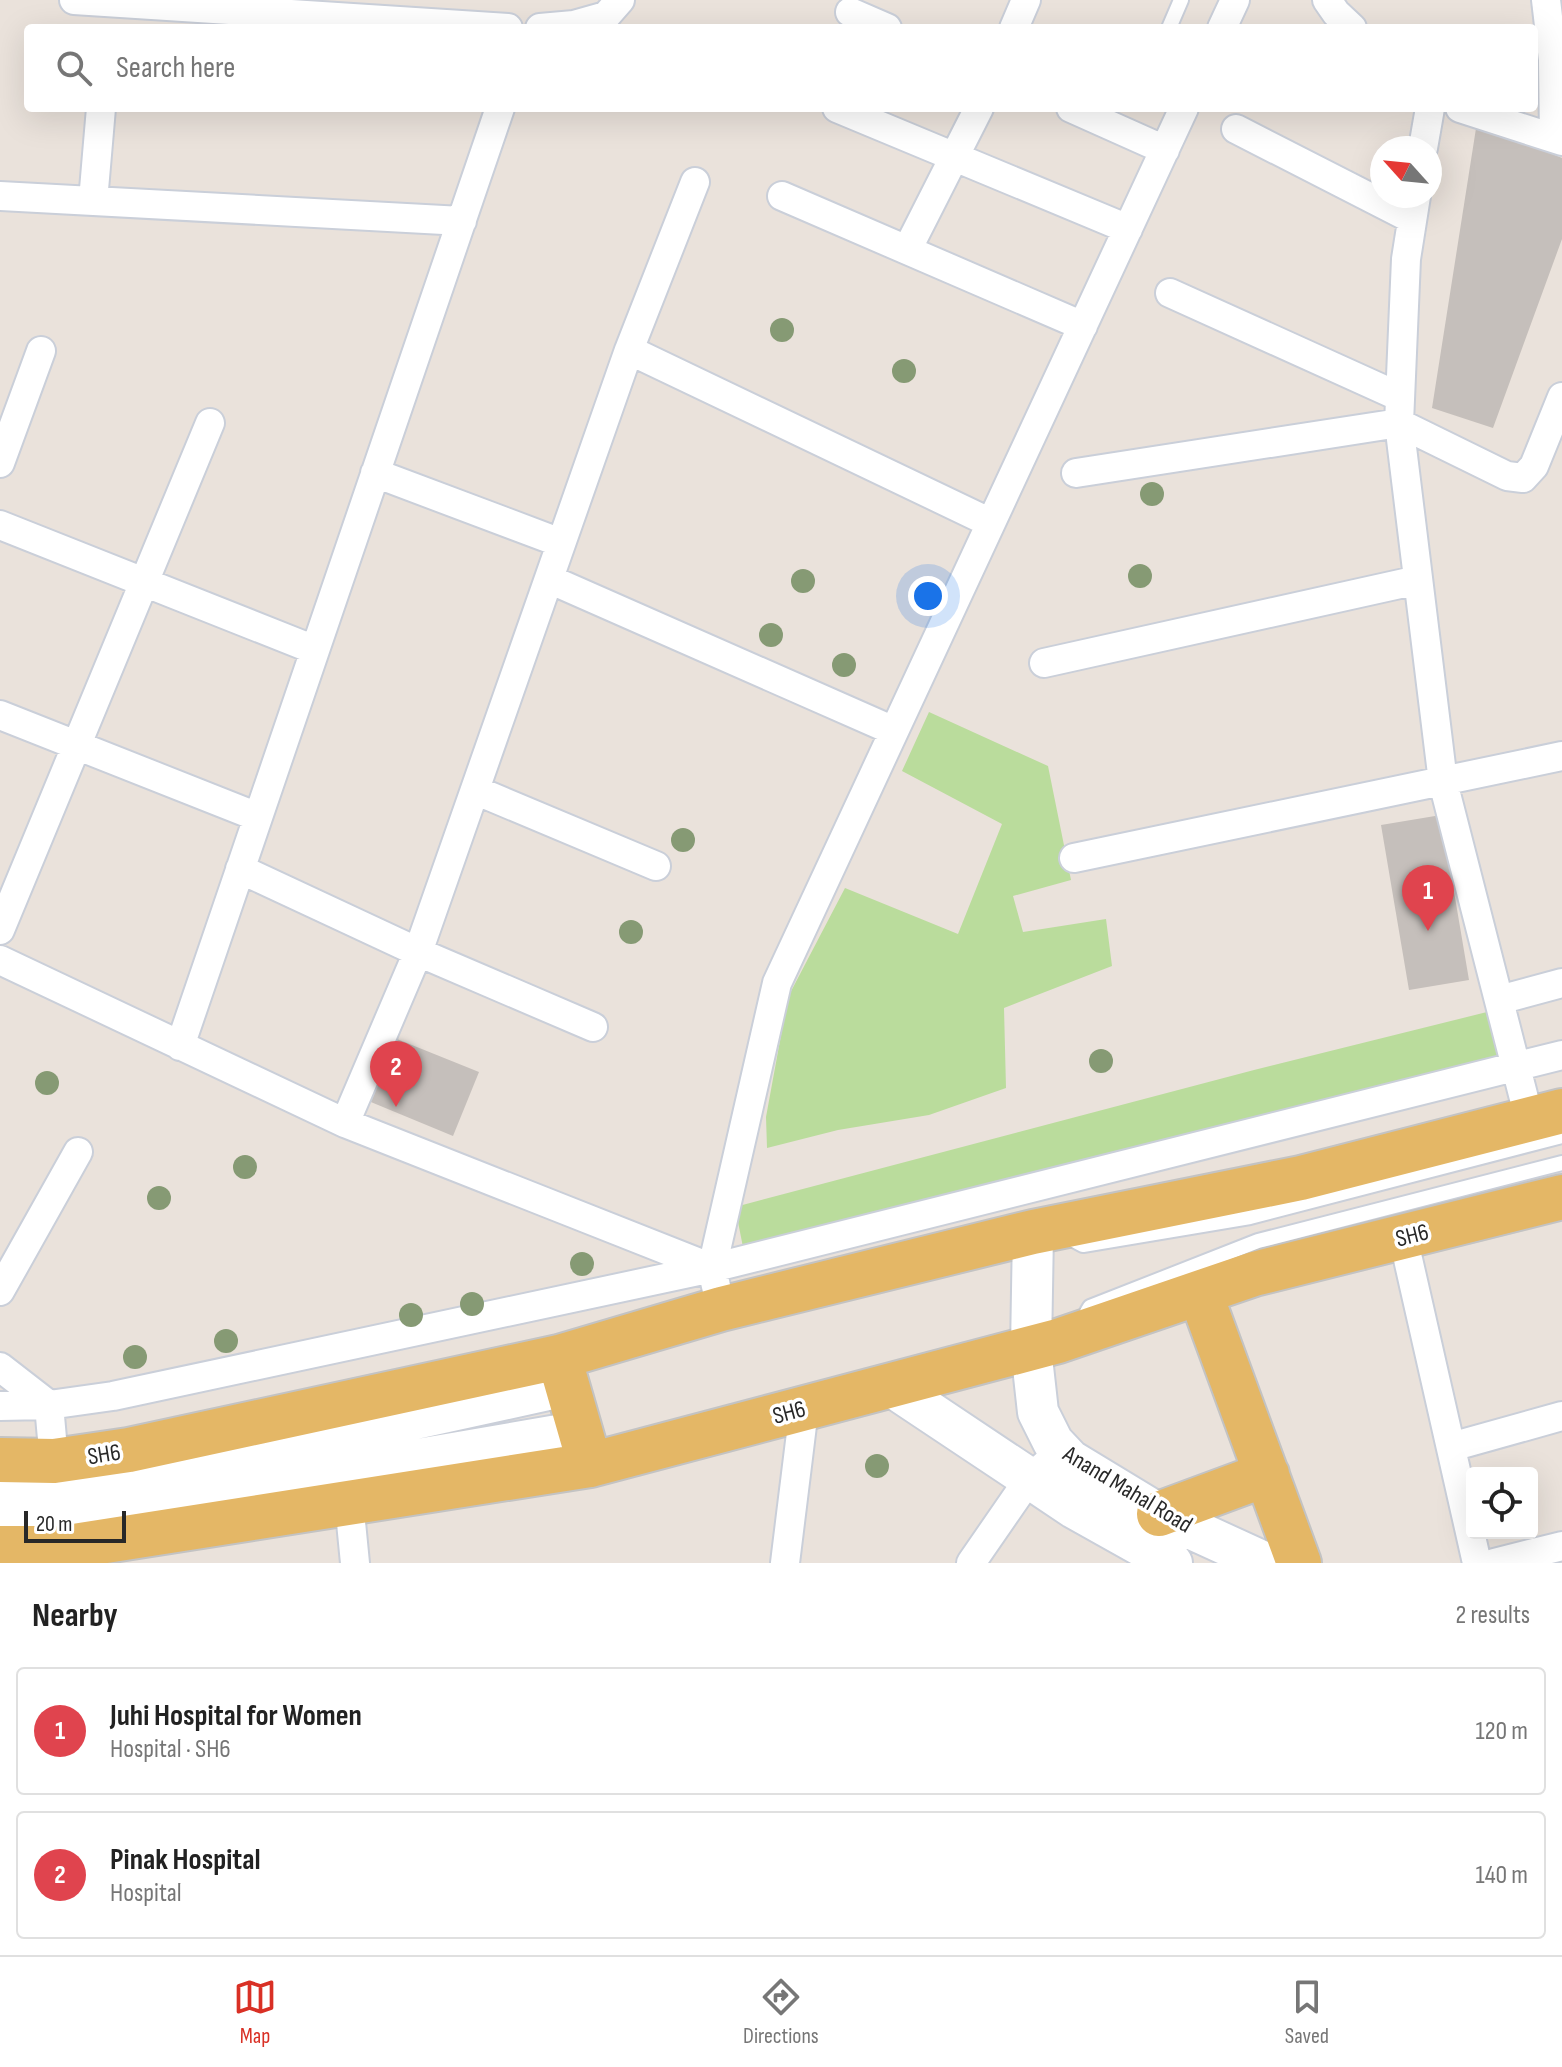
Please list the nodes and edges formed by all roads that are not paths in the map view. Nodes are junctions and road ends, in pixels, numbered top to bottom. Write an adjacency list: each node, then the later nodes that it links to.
1 (74, 0): 11 (street)
2 (620, 0): 13 (street)
3 (1026, 0): 15 (street)
4 (1181, 0): 16 (lane)
5 (1235, 0): 17 (street)
6 (1327, 0): 18 (street)
7 (1546, 0): 29 (street)
8 (158, 3): 9 (street); 11 (street)
9 (426, 11): 12 (street)
10 (850, 12): 14 (street)
11 (109, 15)
12 (489, 24)
13 (578, 24)
14 (878, 24)
15 (1016, 24)
16 (1171, 24)
17 (1224, 24)
18 (1348, 24)
19 (101, 112): 36 (street)
20 (499, 112): 38 (street)
21 (847, 112): 31 (street)
22 (977, 112): 31 (street)
23 (1080, 112): 30 (street)
24 (1182, 112): 30 (street)
25 (1429, 112): 28 (street)
26 (1472, 112): 29 (street)
27 (1236, 129): 33 (street)
28 (1425, 136)
29 (1558, 140)
30 (1165, 150): 39 (street)
31 (956, 157): 39 (street); 40 (street)
32 (695, 182): 43 (street)
33 (1370, 188)
34 (0, 196): 36 (street)
35 (782, 196): 40 (street)
36 (93, 201): 38 (street)
37 (1414, 208): 46 (street)
38 (462, 221): 49 (street)
39 (1128, 229): 42 (street)
40 (907, 250): 42 (street)
41 (1170, 293): 46 (street)
42 (1083, 326): 51 (street)
43 (629, 350): 51 (street); 53 (street)
44 (41, 351): 48 (street)
45 (1562, 397): 46 (street)
46 (1400, 410): 50 (street); 55 (street)
47 (210, 423): 56 (street)
48 (0, 463)
49 (375, 473): 53 (street); 57 (street)
50 (1076, 473)
51 (991, 523): 60 (street)
52 (0, 525): 56 (street)
53 (561, 543): 54 (street)
54 (549, 579): 60 (street); 64 (street)
55 (1418, 580): 58 (street); 63 (street)
56 (144, 583): 57 (street); 61 (street)
57 (315, 650): 65 (street)
58 (1044, 663)
59 (0, 715): 61 (street)
60 (894, 731): 86 (street)
61 (76, 746): 65 (street); 69 (street)
62 (1562, 756): 63 (street)
63 (1443, 782): 66 (street); 73 (street)
64 (475, 790): 67 (street); 70 (street)
65 (258, 817): 68 (street)
66 (1074, 858)
67 (656, 866)
68 (240, 869): 70 (street); 75 (street)
69 (0, 930)
70 (418, 952): 74 (street); 79 (street)
71 (0, 960): 75 (street)
72 (1562, 983): 73 (street)
73 (1499, 1000): 77 (street)
74 (593, 1027)
75 (180, 1046): 79 (street)
76 (1562, 1055): 77 (street)
77 (1516, 1067): 78 (street); 82 (street)
78 (1551, 1122): 84 (main road, SH6)
79 (345, 1123): 86 (street)
80 (78, 1152): 87 (street)
81 (1562, 1163): 89 (lane)
82 (1036, 1187): 84 (street, Anand Mahal Road); 86 (street)
83 (1562, 1197): 85 (main road, SH6)
84 (1041, 1230): 86 (main road, SH6); 89 (main road, Anand Mahal Road)
85 (1403, 1237): 88 (main road, SH6); 97 (street)
86 (717, 1288): 91 (main road, SH6); 93 (street)
87 (0, 1291)
88 (1200, 1293): 89 (main road, SH6); 101 (main road)
89 (1050, 1343): 92 (main road, SH6); 99 (main road, Anand Mahal Road)
90 (0, 1367): 93 (street)
91 (563, 1371): 98 (main road); 105 (main road); 105 (main road, SH6)
92 (891, 1386): 95 (main road, SH6); 102 (main road, Anand Mahal Road)
93 (49, 1405): 94 (street); 105 (street)
94 (0, 1406)
95 (804, 1409): 98 (main road, SH6); 111 (street)
96 (1562, 1416): 97 (street)
97 (1451, 1447): 115 (street)
98 (585, 1448): 104 (main road, SH6); 105 (main road)
99 (1061, 1451): 102 (street); 109 (main road, Anand Mahal Road)
100 (0, 1460): 105 (main road, SH6)
101 (1267, 1474): 109 (main road); 114 (main road)
102 (1029, 1479): 109 (main road, Anand Mahal Road); 112 (street)
103 (0, 1489): 105 (main road)
104 (349, 1502): 105 (main road, SH6); 110 (street)
105 (57, 1517): 106 (main road); 108 (main road, SH6)
106 (0, 1520)
107 (1562, 1546): 116 (street)
108 (0, 1548)
109 (1155, 1548): 113 (main road, Anand Mahal Road)
110 (355, 1563)
111 (785, 1563)
112 (971, 1563)
113 (1266, 1563)
114 (1299, 1563)
115 (1477, 1563)
116 (1494, 1563)

